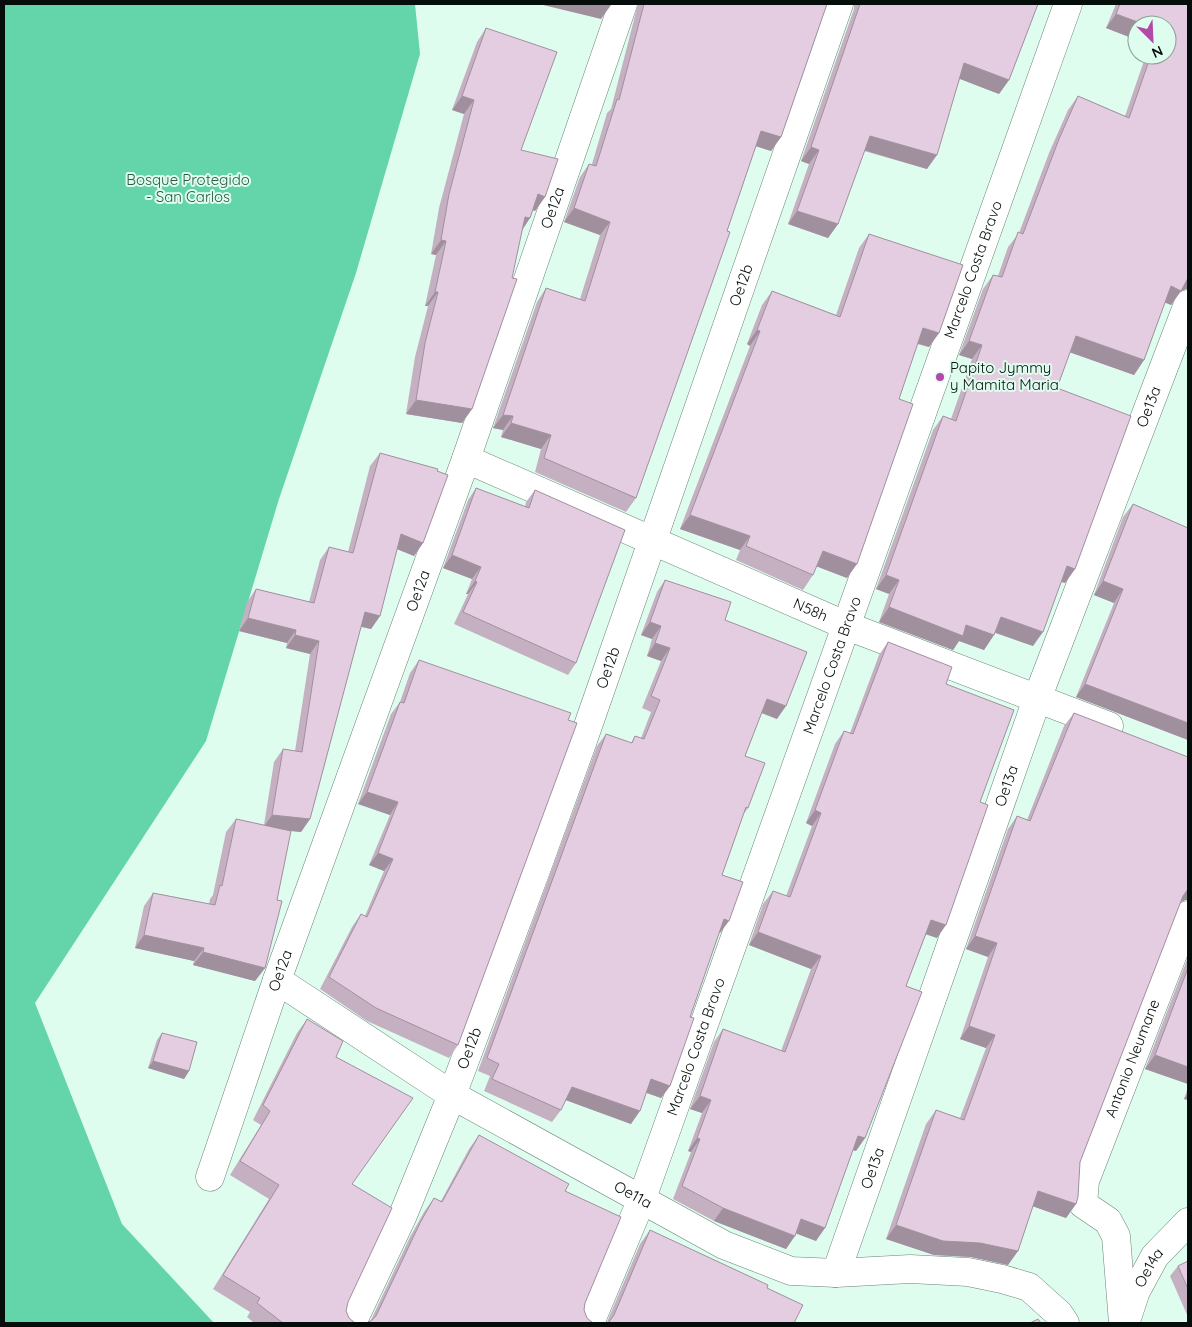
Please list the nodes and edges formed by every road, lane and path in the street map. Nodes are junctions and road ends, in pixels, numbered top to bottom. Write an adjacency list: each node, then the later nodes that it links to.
1 (623, 4): 5 (street, Oe12a)
2 (839, 4): 6 (street, Oe12b)
3 (1068, 4): 7 (street, Marcelo Costa Bravo)
4 (1188, 304): 8 (street, Oe13a)
5 (466, 459): 6 (street, N58h); 11 (street, Oe12a)
6 (652, 539): 7 (street, N58h); 12 (street, Oe12b)
7 (847, 626): 8 (street, N58h); 14 (street, Marcelo Costa Bravo)
8 (1037, 699): 9 (street, N58h); 16 (street, Oe13a)
9 (1135, 737)
10 (1188, 914): 20 (street, Antonio Neumane)
11 (277, 980): 12 (street, Oe11a); 13 (street, Oe12a)
12 (452, 1095): 14 (street, Oe11a); 17 (street, Oe12b)
13 (210, 1177)
14 (641, 1201): 16 (street, Oe11a); 18 (street, Marcelo Costa Bravo)
15 (1188, 1222): 20 (street, Oe14a)
16 (836, 1273): 19 (street, Oe11a)
17 (352, 1323)
18 (590, 1323)
19 (1065, 1323)
20 (1124, 1323)

